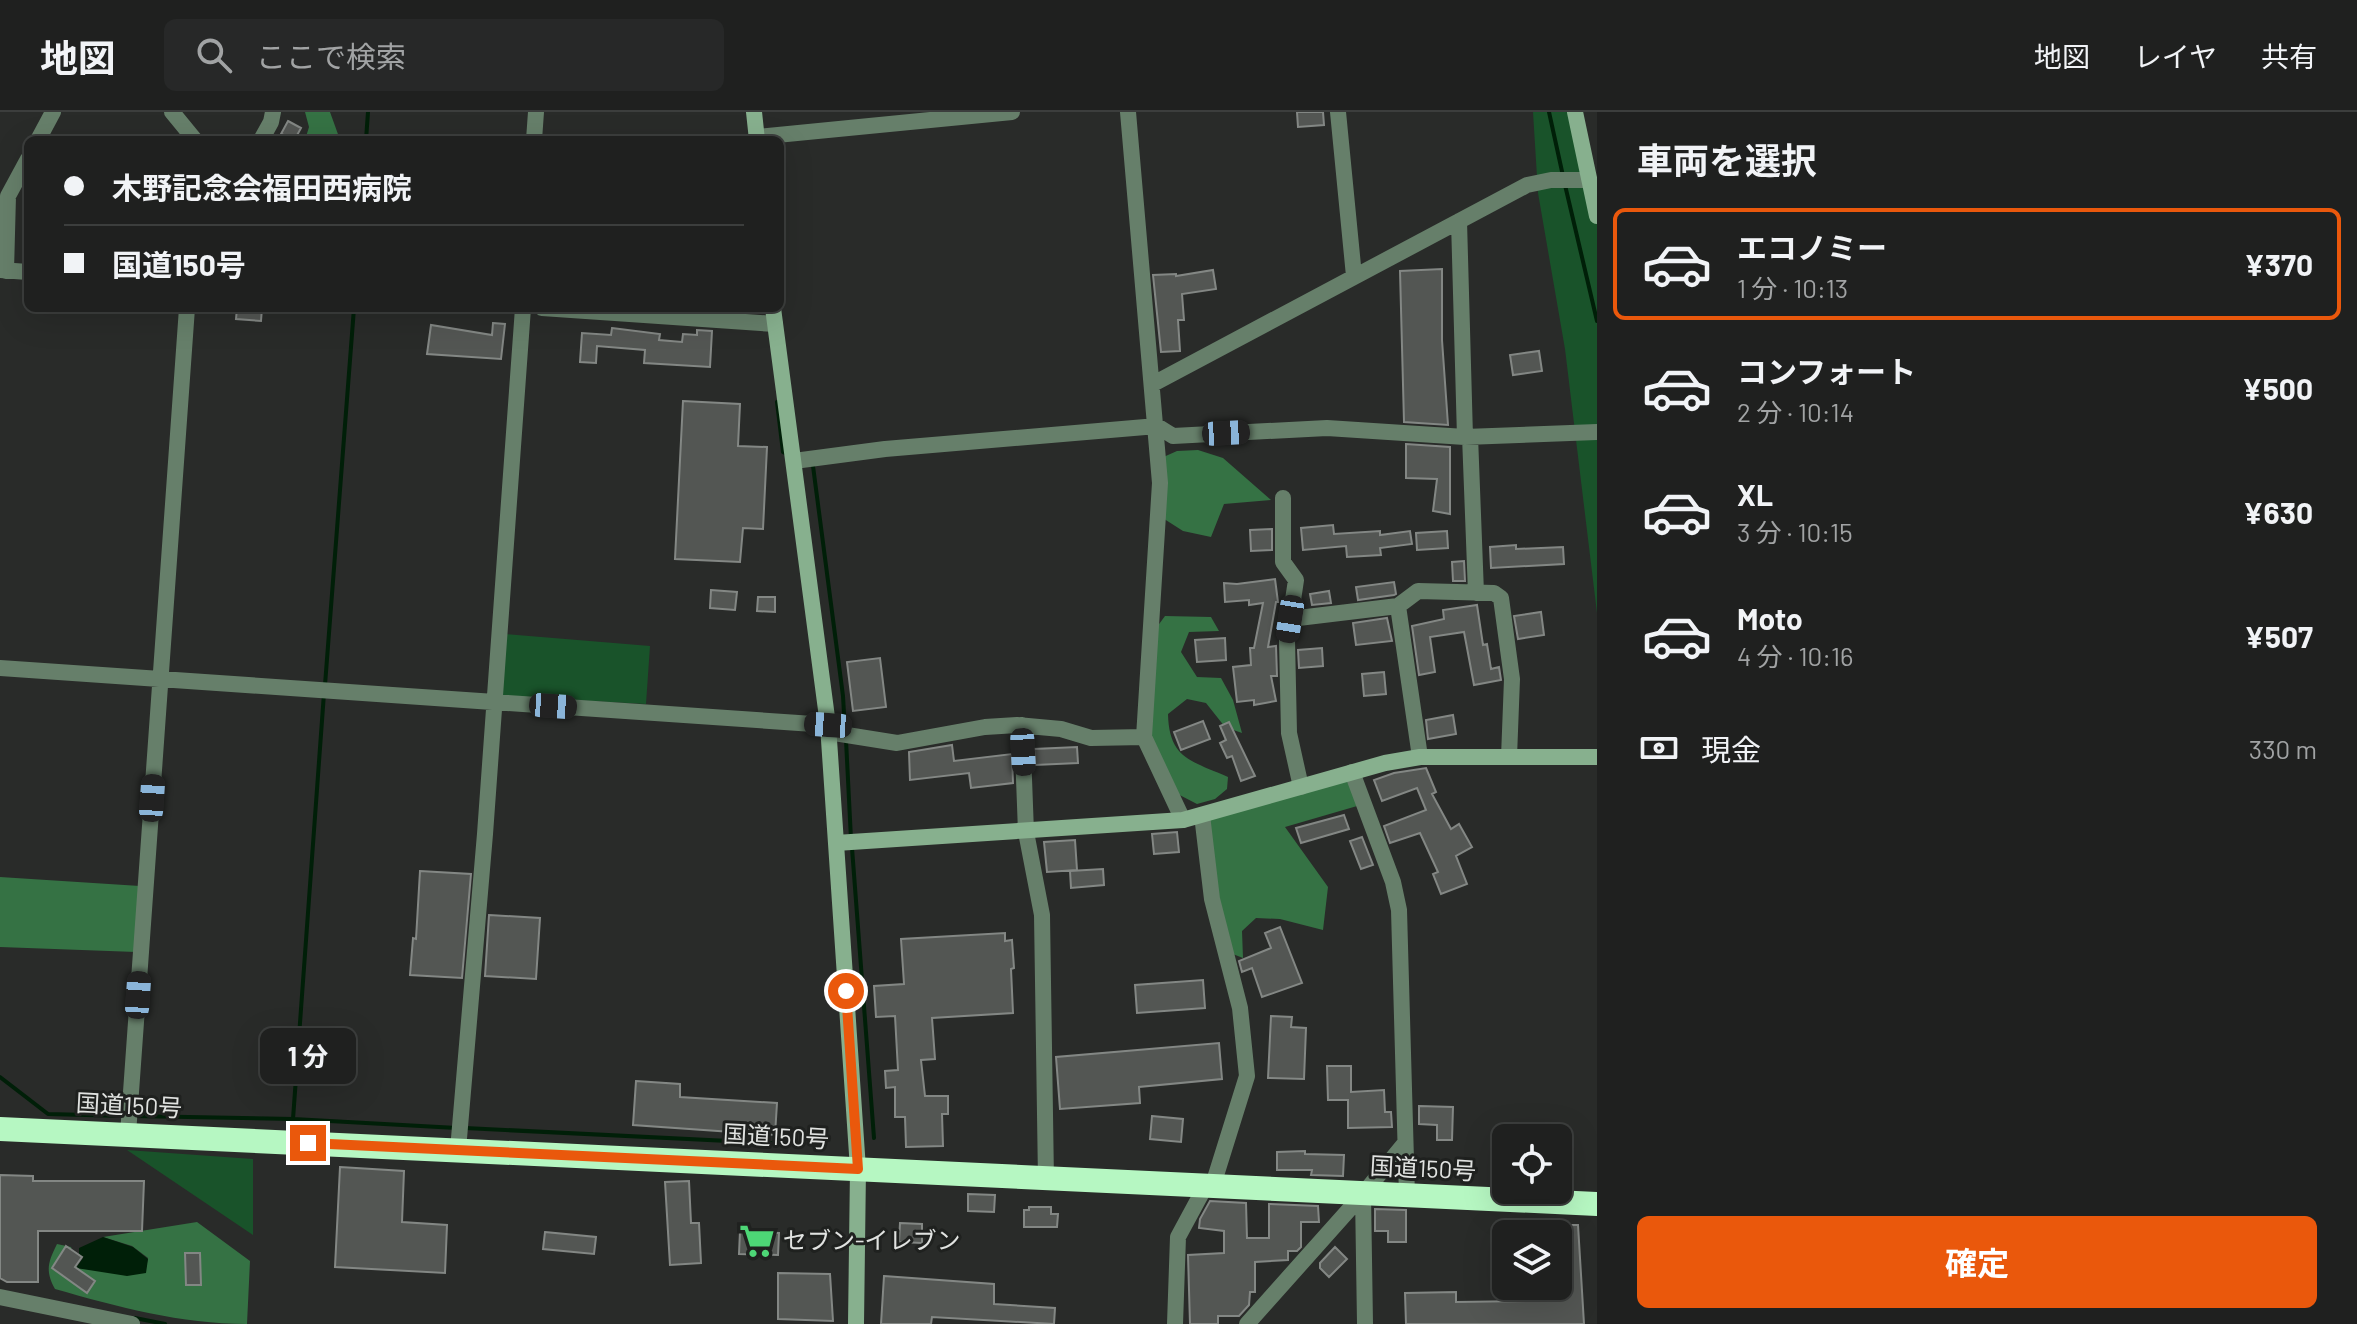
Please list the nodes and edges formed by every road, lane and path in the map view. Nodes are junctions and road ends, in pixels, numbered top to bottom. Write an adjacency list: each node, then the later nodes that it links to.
1 (53, 112): 11 (street)
2 (172, 112): 12 (street)
3 (273, 112): 13 (street)
4 (536, 112): 14 (street)
5 (754, 112): 15 (street)
6 (1012, 112): 10 (street)
7 (1128, 112): 28 (street)
8 (1338, 112): 23 (street)
9 (1575, 112): 18 (street)
10 (915, 117): 16 (street)
11 (40, 136)
12 (192, 136)
13 (263, 136)
14 (534, 136)
15 (757, 136)
16 (772, 136)
17 (24, 166): 21 (street)
18 (1592, 185): 19 (street); 20 (street)
19 (1597, 216)
20 (1459, 221): 23 (street); 31 (street)
21 (3, 271): 22 (street)
22 (24, 272)
23 (1354, 276): 28 (street)
24 (187, 312): 38 (street)
25 (523, 312): 39 (street)
26 (658, 312): 27 (street)
27 (774, 316): 32 (street)
28 (1153, 384): 29 (street)
29 (1157, 426): 31 (street); 32 (street); 42 (street)
30 (1597, 432): 31 (street)
31 (1467, 436): 34 (street)
32 (794, 461): 41 (street)
33 (1283, 498): 36 (street)
34 (1476, 593): 35 (street); 44 (street)
35 (1398, 606): 36 (street); 43 (street)
36 (1290, 619): 47 (street)
37 (0, 668): 38 (street)
38 (161, 679): 39 (street); 53 (street)
39 (494, 702): 41 (street); 55 (street)
40 (1022, 725): 41 (street); 42 (street); 50 (street)
41 (828, 728): 51 (street)
42 (1144, 737): 49 (street)
43 (1420, 757): 44 (street); 46 (street)
44 (1509, 757): 45 (street)
45 (1597, 757)
46 (1352, 772): 47 (street); 54 (street)
47 (1301, 787): 48 (street)
48 (1202, 815): 49 (street); 58 (street)
49 (1183, 820): 50 (street)
50 (1026, 832): 51 (street); 57 (street)
51 (836, 843): 56 (street)
52 (0, 1129): 53 (highway, 国道150号)
53 (128, 1134): 55 (highway, 国道150号)
54 (1405, 1143): 59 (street); 60 (street)
55 (458, 1150): 56 (highway, 国道150号)
56 (858, 1169): 57 (highway, 国道150号); 65 (street)
57 (1046, 1180): 58 (highway, 国道150号)
58 (1208, 1187): 59 (highway, 国道150号); 66 (street)
59 (1363, 1194): 60 (highway, 国道150号); 67 (street); 68 (street)
60 (1407, 1196): 61 (highway, 国道150号)
61 (1597, 1204)
62 (0, 1297): 63 (street)
63 (58, 1316): 64 (street)
64 (132, 1324)
65 (856, 1324)
66 (1175, 1324)
67 (1247, 1324)
68 (1365, 1324)

